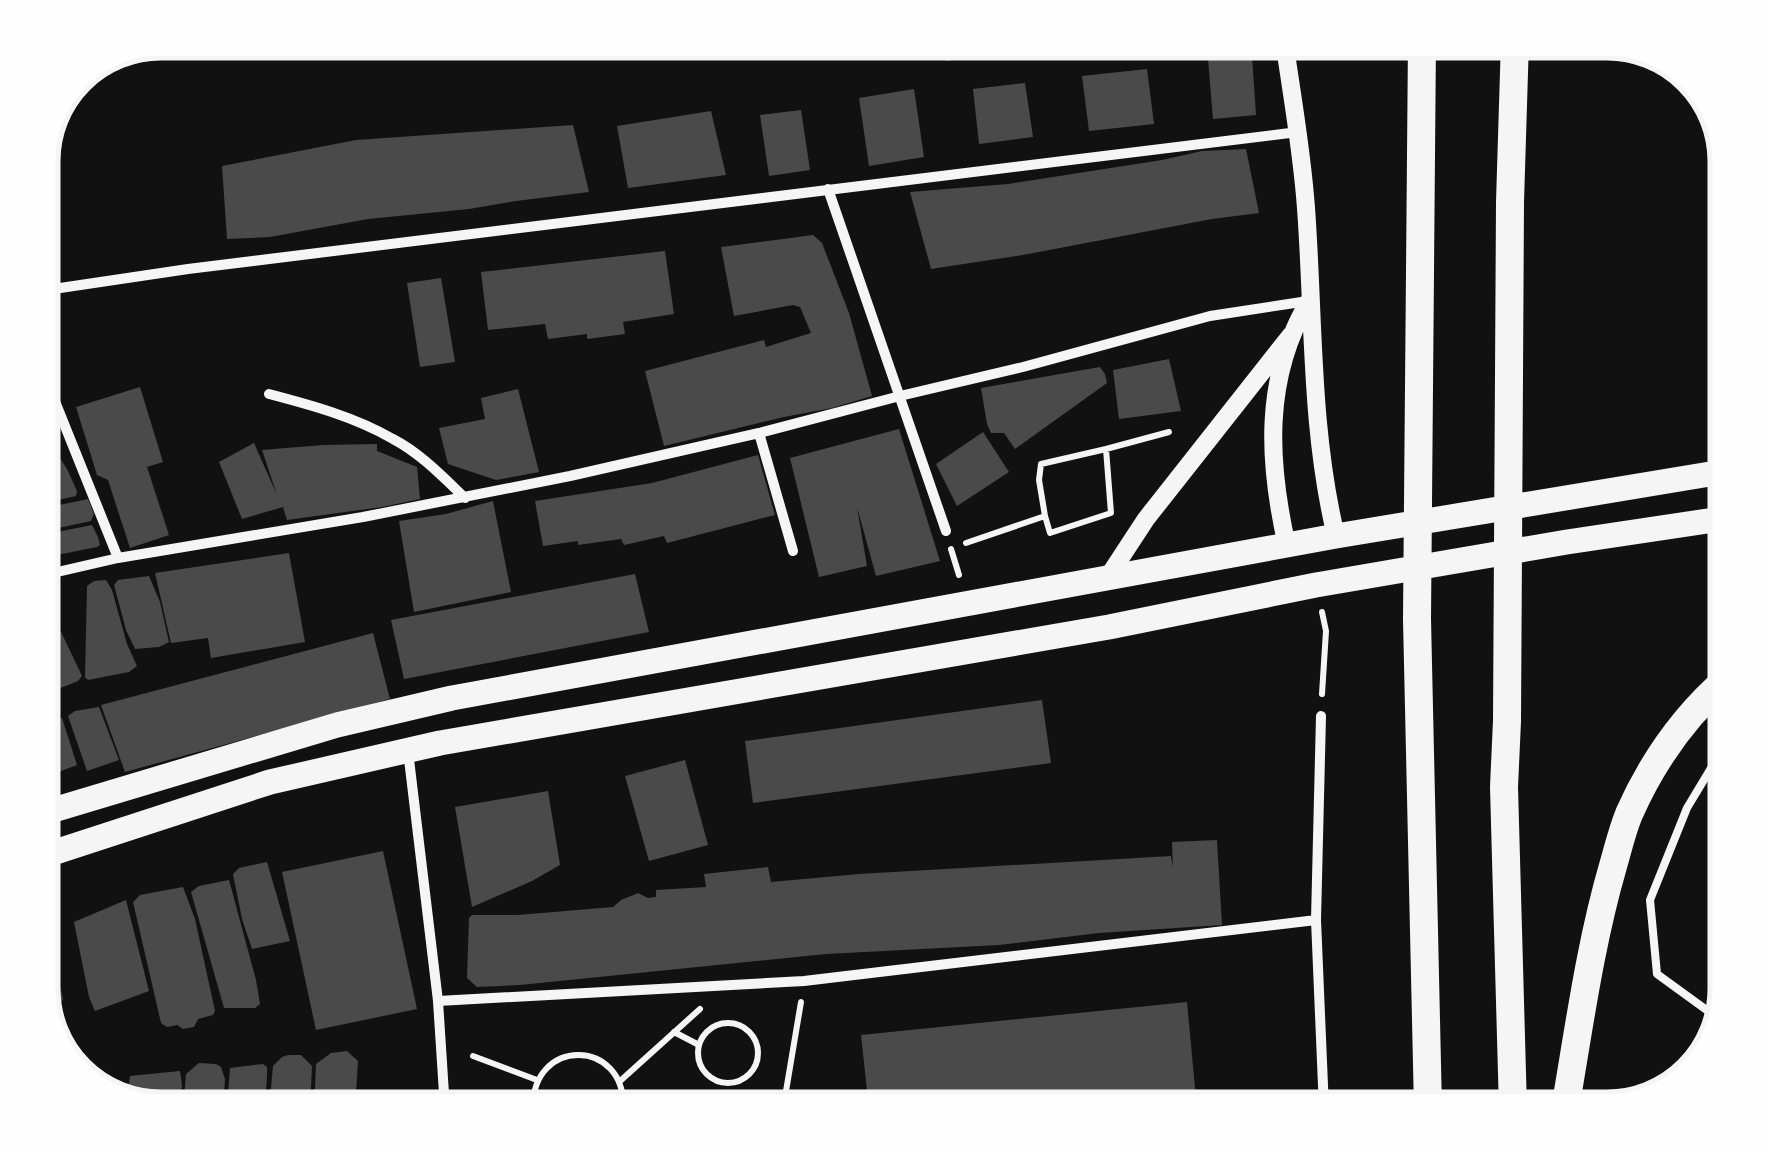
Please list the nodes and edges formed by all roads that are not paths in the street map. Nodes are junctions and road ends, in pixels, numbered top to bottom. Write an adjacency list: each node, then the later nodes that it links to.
1 (1287, 58): 4 (street)
2 (1422, 58): 35 (highway)
3 (1515, 58): 36 (highway)
4 (1298, 132): 5 (street); 7 (street)
5 (828, 189): 6 (street); 10 (street)
6 (58, 288)
7 (1310, 301): 8 (street); 10 (street); 17 (street)
8 (1291, 335): 18 (street); 22 (street)
9 (269, 394): 14 (street)
10 (900, 396): 12 (street); 16 (street)
11 (58, 409): 20 (street)
12 (759, 433): 14 (street); 19 (street)
13 (1710, 474): 17 (main road)
14 (465, 498): 20 (street)
15 (1710, 521): 23 (main road)
16 (946, 531)
17 (1336, 536): 18 (main road); 23 (main road)
18 (1287, 546): 22 (main road); 23 (main road)
19 (793, 551)
20 (118, 558): 21 (street)
21 (58, 572)
22 (1108, 577): 28 (main road)
23 (1316, 586): 26 (main road)
24 (1710, 694): 37 (highway)
25 (1321, 716): 30 (street)
26 (408, 750): 29 (main road); 31 (street)
27 (1710, 770): 32 (lane)
28 (58, 809)
29 (58, 850)
30 (1316, 920): 31 (street); 34 (street)
31 (438, 1000): 33 (street)
32 (1708, 1011)
33 (444, 1092)
34 (1323, 1092)
35 (1428, 1092)
36 (1513, 1092)
37 (1568, 1092)

